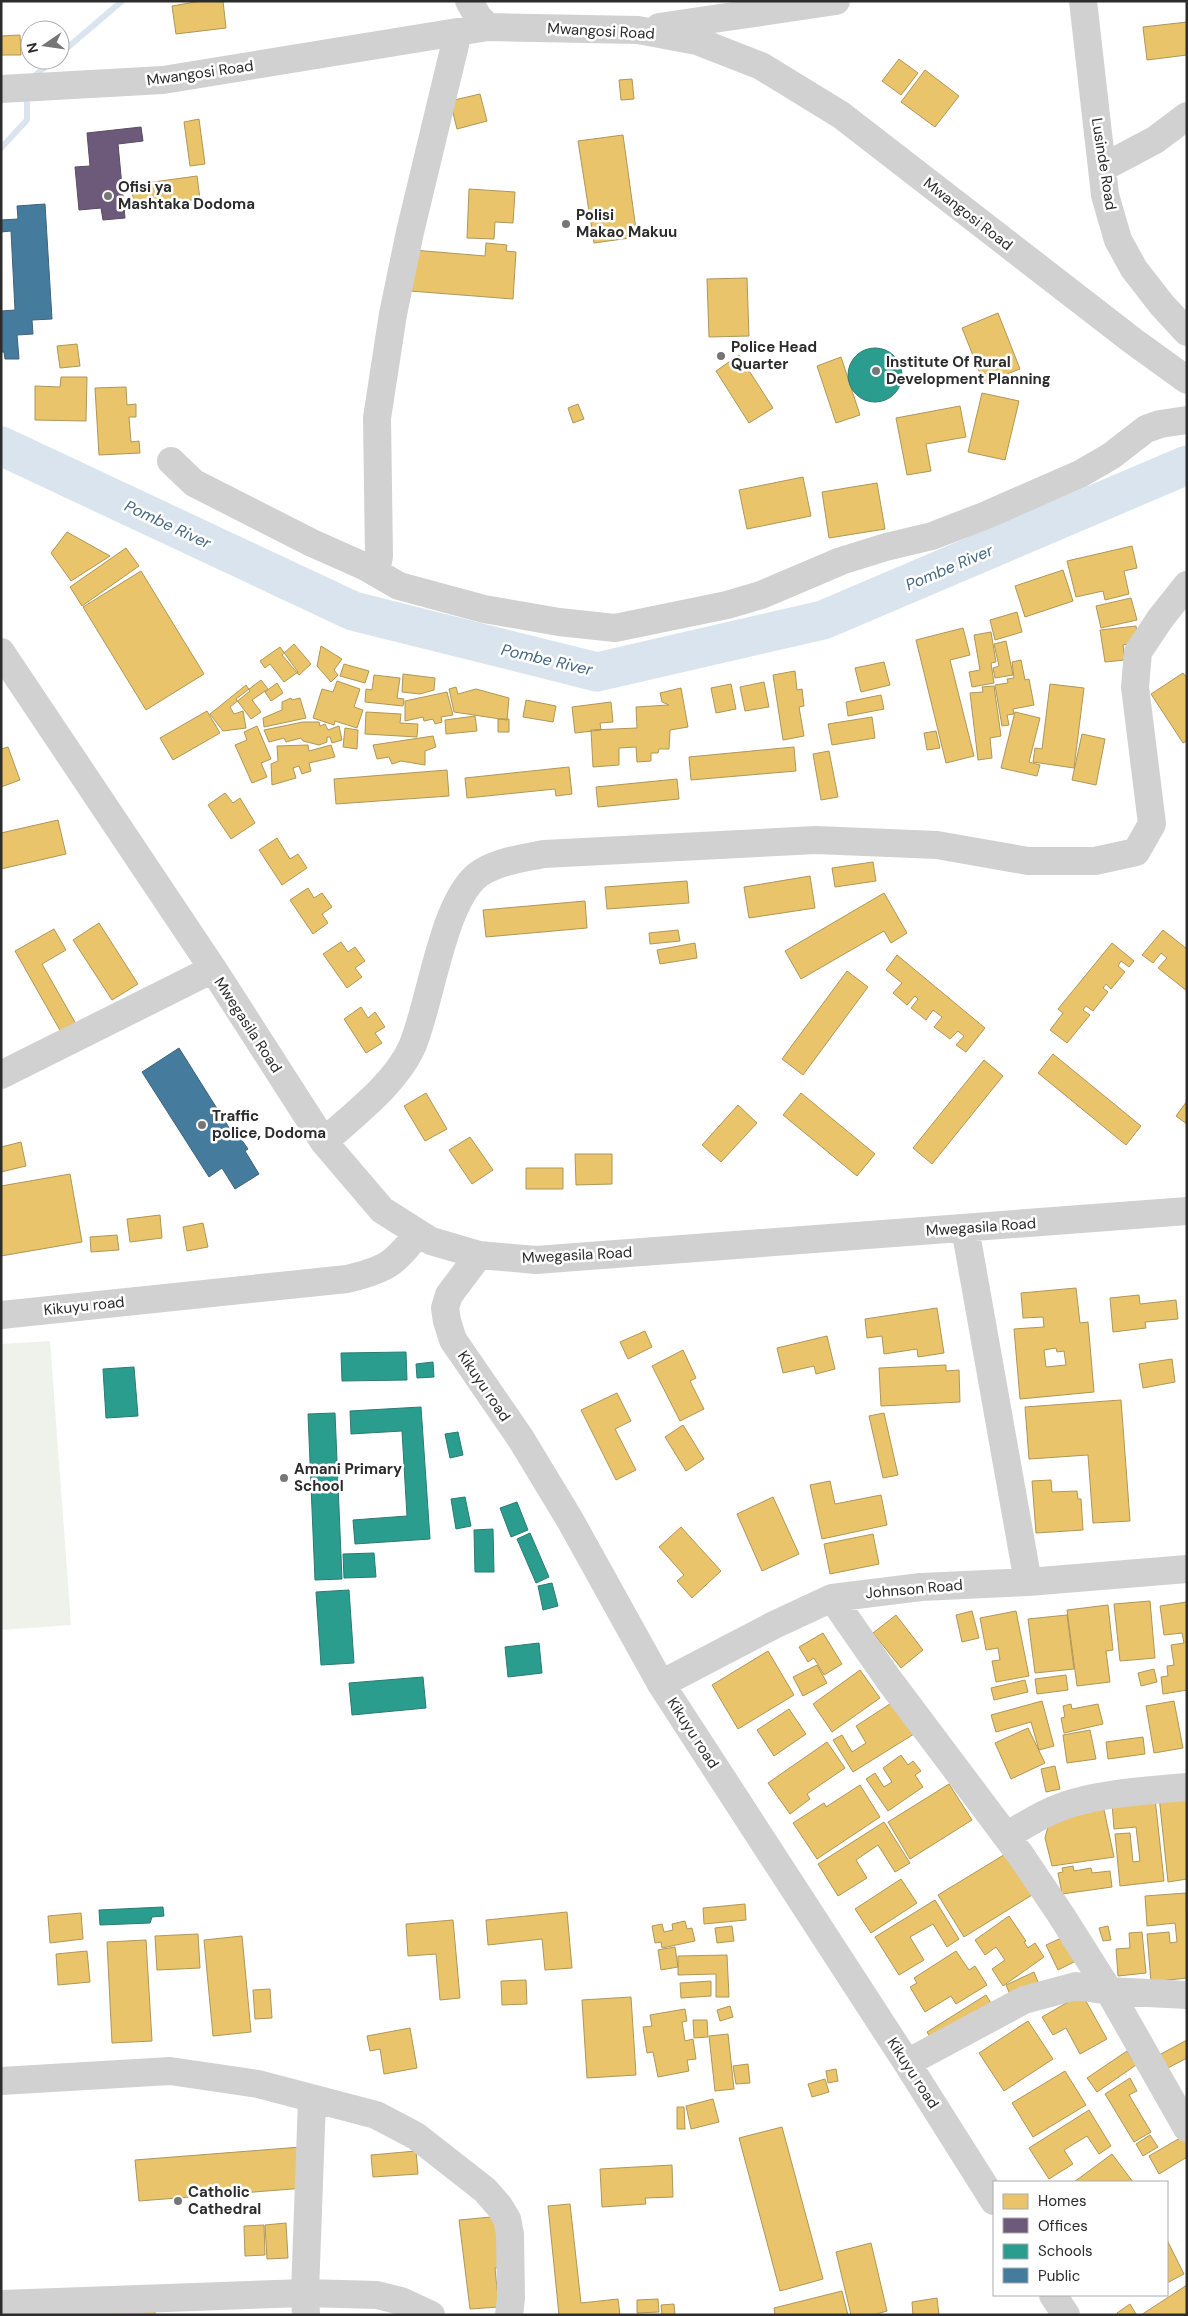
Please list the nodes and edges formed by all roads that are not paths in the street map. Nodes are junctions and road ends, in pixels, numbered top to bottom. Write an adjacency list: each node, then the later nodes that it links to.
1 (469, 1): 4 (street)
2 (836, 1): 5 (street)
3 (1083, 1): 9 (street, Lusinde Road)
4 (488, 27): 5 (street, Mwangosi Road); 7 (street, Mwangosi Road)
5 (638, 30): 11 (street, Mwangosi Road)
6 (455, 45): 14 (street)
7 (1, 89)
8 (1187, 116): 9 (street)
9 (1102, 168): 10 (street, Lusinde Road)
10 (1187, 332)
11 (1187, 380)
12 (1187, 420): 14 (street)
13 (171, 461): 14 (street)
14 (376, 572)
15 (1187, 585): 19 (street)
16 (1, 652): 17 (street, Mwegasila Road)
17 (213, 969): 18 (street); 19 (street, Mwegasila Road)
18 (1, 1075)
19 (324, 1142): 22 (street, Mwegasila Road)
20 (1187, 1211): 21 (street, Mwegasila Road)
21 (965, 1228): 23 (street, Mwegasila Road); 26 (street)
22 (418, 1233): 23 (street, Mwegasila Road); 24 (street, Kikuyu road)
23 (478, 1255): 28 (street, Kikuyu road)
24 (1, 1315)
25 (1187, 1569): 26 (street, Johnson Road)
26 (1028, 1582): 27 (street, Johnson Road)
27 (832, 1598): 28 (street, Johnson Road); 30 (street)
28 (661, 1684): 33 (street, Kikuyu road)
29 (1187, 1787): 30 (street)
30 (1006, 1836): 31 (street)
31 (1109, 1991): 32 (street); 33 (street); 36 (street)
32 (1187, 1995)
33 (907, 2063): 37 (street, Kikuyu road)
34 (1, 2081): 35 (street)
35 (312, 2100): 40 (street); 42 (street)
36 (1187, 2128)
37 (993, 2199)
38 (1054, 2296): 43 (street)
39 (1, 2304): 40 (street)
40 (305, 2304): 41 (street)
41 (432, 2315)
42 (509, 2315)
43 (1066, 2315)

